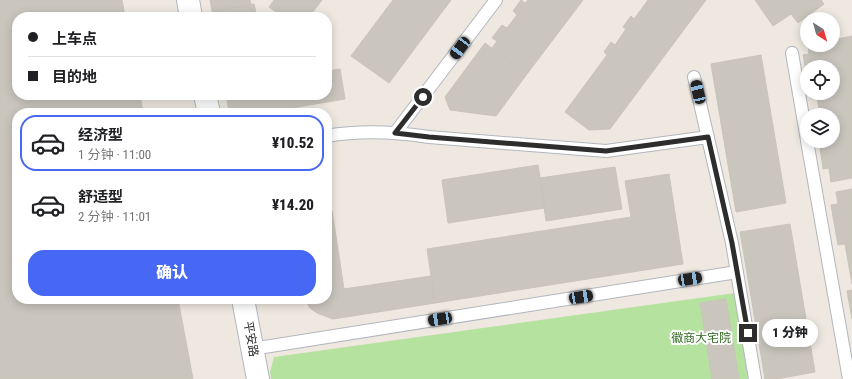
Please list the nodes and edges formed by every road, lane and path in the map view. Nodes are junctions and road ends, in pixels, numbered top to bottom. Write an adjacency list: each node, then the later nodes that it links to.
1 (188, 0): 3 (street)
2 (496, 0): 7 (lane)
3 (190, 12)
4 (792, 53): 6 (lane)
5 (694, 77): 9 (lane)
6 (801, 108)
7 (395, 133): 8 (lane); 9 (lane)
8 (332, 135)
9 (708, 137): 11 (lane)
10 (808, 148): 14 (lane)
11 (737, 272): 13 (lane); 16 (lane)
12 (244, 304): 13 (street, 平安路)
13 (252, 349): 15 (street, 平安路)
14 (850, 378)
15 (258, 379)
16 (756, 379)

